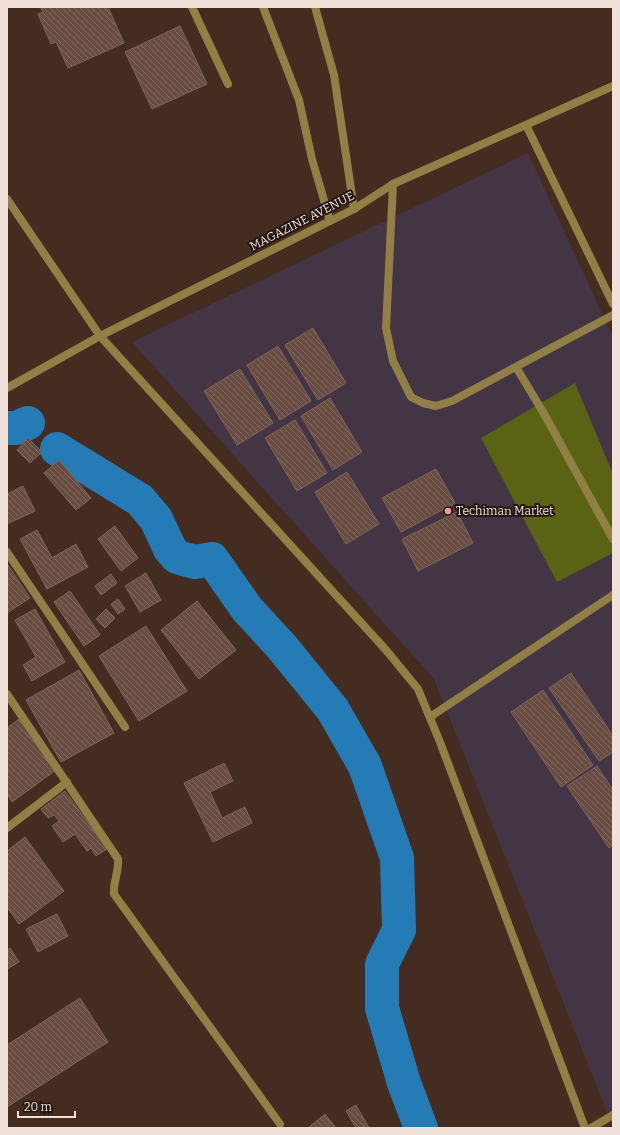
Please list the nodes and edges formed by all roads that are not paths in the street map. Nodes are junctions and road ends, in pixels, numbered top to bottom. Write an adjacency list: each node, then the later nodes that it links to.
1 (192, 7): 4 (street)
2 (263, 7): 10 (street)
3 (315, 7): 9 (street)
4 (228, 84)
5 (613, 86): 6 (street, MAGAZINE AVENUE)
6 (526, 125): 7 (street, MAGAZINE AVENUE); 11 (street)
7 (393, 184): 9 (street, MAGAZINE AVENUE); 14 (street)
8 (7, 199): 13 (street)
9 (354, 209): 10 (street, MAGAZINE AVENUE)
10 (330, 220): 13 (street, MAGAZINE AVENUE)
11 (613, 304)
12 (613, 315): 14 (street)
13 (100, 336): 15 (street, MAGAZINE AVENUE); 20 (street)
14 (516, 367): 16 (street)
15 (7, 388)
16 (613, 539)
17 (7, 552): 21 (street)
18 (613, 595): 20 (street)
19 (7, 694): 22 (street)
20 (430, 717): 26 (street)
21 (125, 727)
22 (67, 782): 23 (street); 25 (street)
23 (7, 828)
24 (613, 1115): 27 (street)
25 (280, 1124)
26 (585, 1128)
27 (591, 1128)

